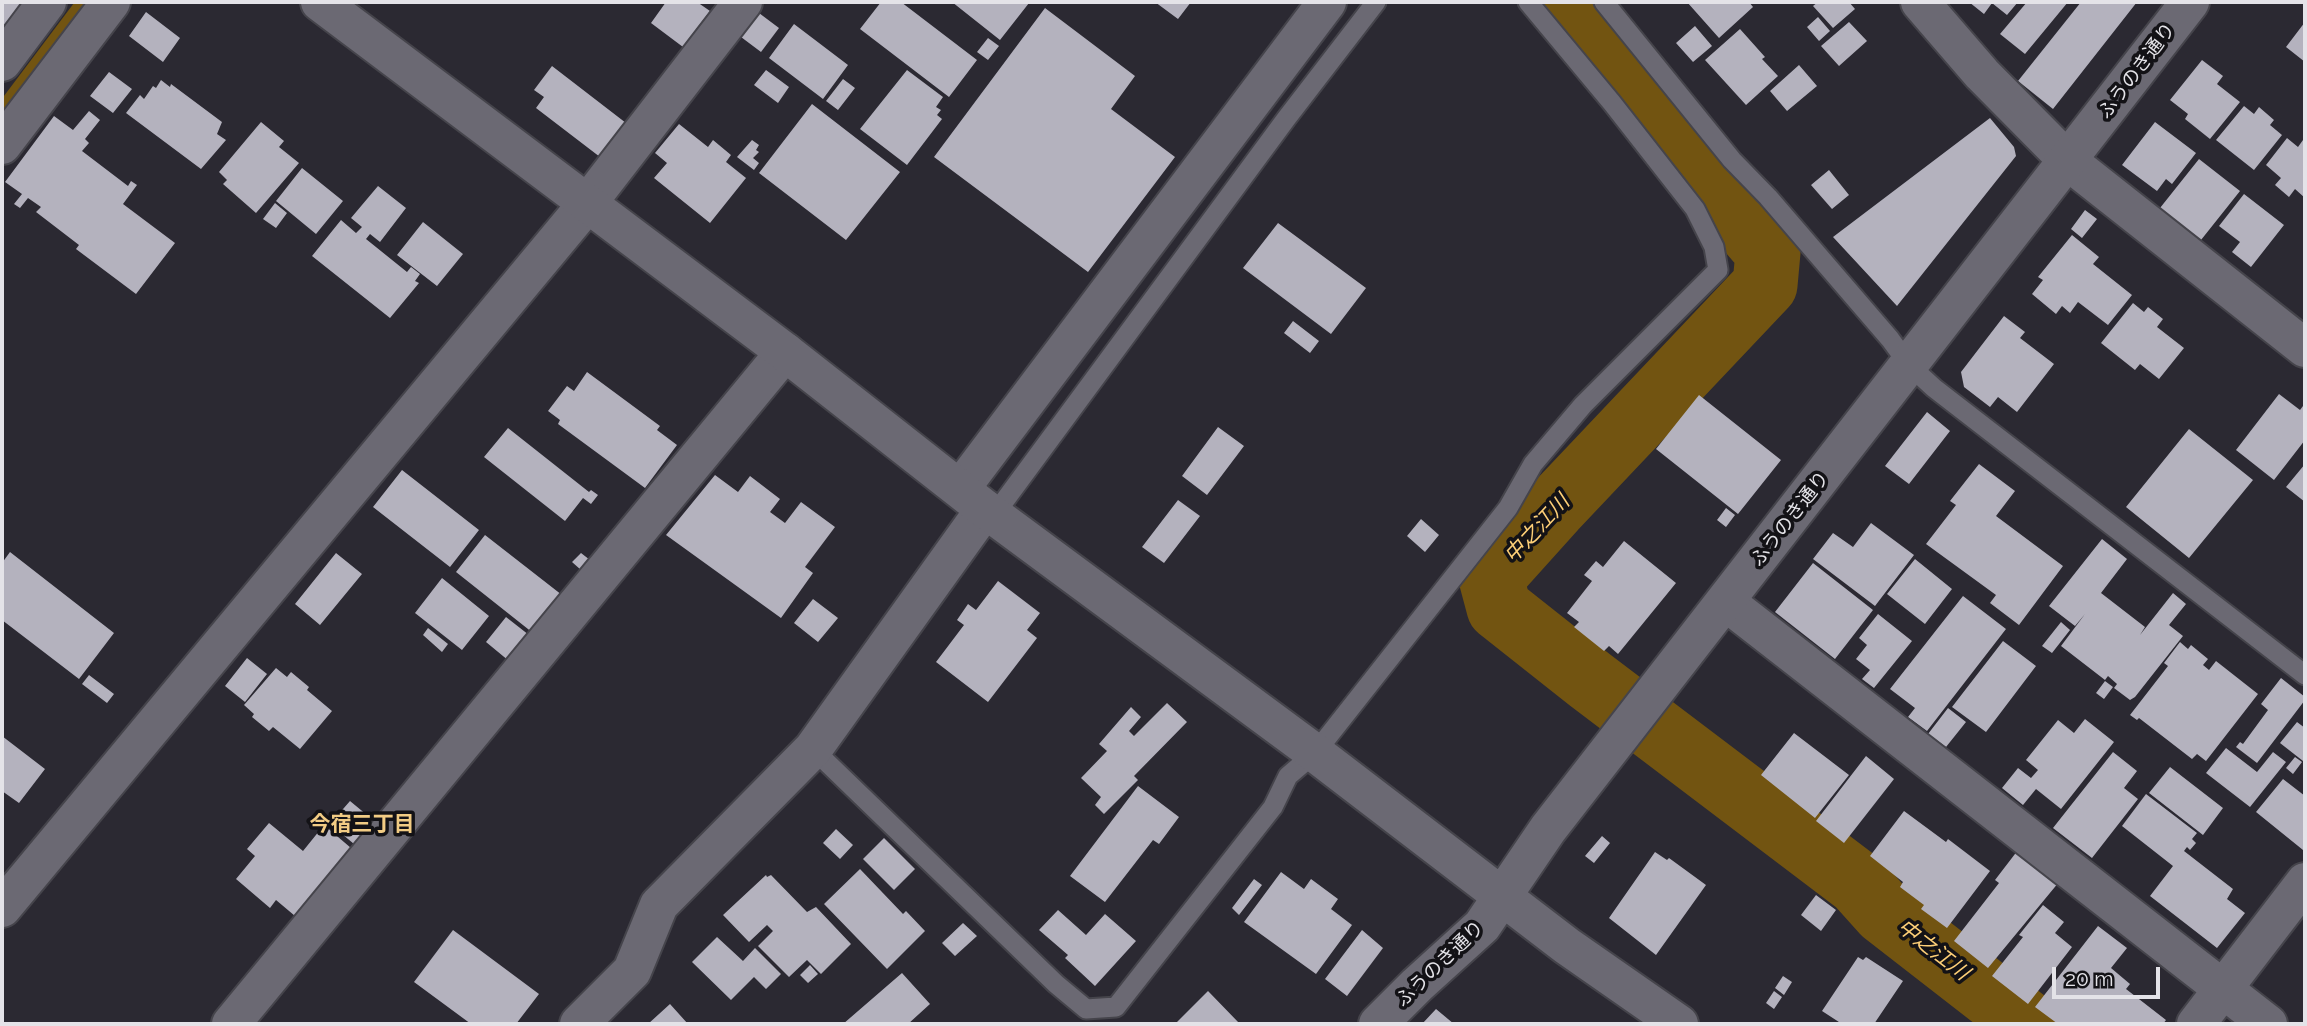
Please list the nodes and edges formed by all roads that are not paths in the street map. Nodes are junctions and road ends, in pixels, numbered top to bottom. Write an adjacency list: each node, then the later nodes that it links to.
1 (47, 2): 11 (street)
2 (111, 2): 12 (street)
3 (320, 2): 14 (street)
4 (743, 2): 14 (street)
5 (1327, 2): 18 (street)
6 (1376, 2): 18 (lane)
7 (1528, 2): 22 (lane)
8 (1604, 2): 17 (lane)
9 (1920, 2): 13 (street)
10 (2190, 2): 13 (street, ふうのき通り)
11 (2, 62)
12 (2, 145)
13 (2068, 162): 15 (street); 17 (street, ふうのき通り)
14 (587, 204): 16 (street); 25 (street)
15 (2305, 348)
16 (785, 352): 18 (street); 27 (street)
17 (1909, 365): 19 (street, ふうのき通り); 20 (lane)
18 (980, 504): 21 (street); 22 (street)
19 (1726, 602): 24 (street, ふうのき通り); 26 (street)
20 (2305, 675)
21 (813, 749): 22 (lane); 28 (street)
22 (1315, 753): 24 (street)
23 (2305, 882): 26 (street)
24 (1502, 897): 29 (street, ふうのき通り); 30 (street)
25 (2, 908)
26 (2224, 990): 31 (street); 32 (street)
27 (231, 1024)
28 (579, 1024)
29 (1378, 1024)
30 (1679, 1024)
31 (2196, 1024)
32 (2268, 1024)

